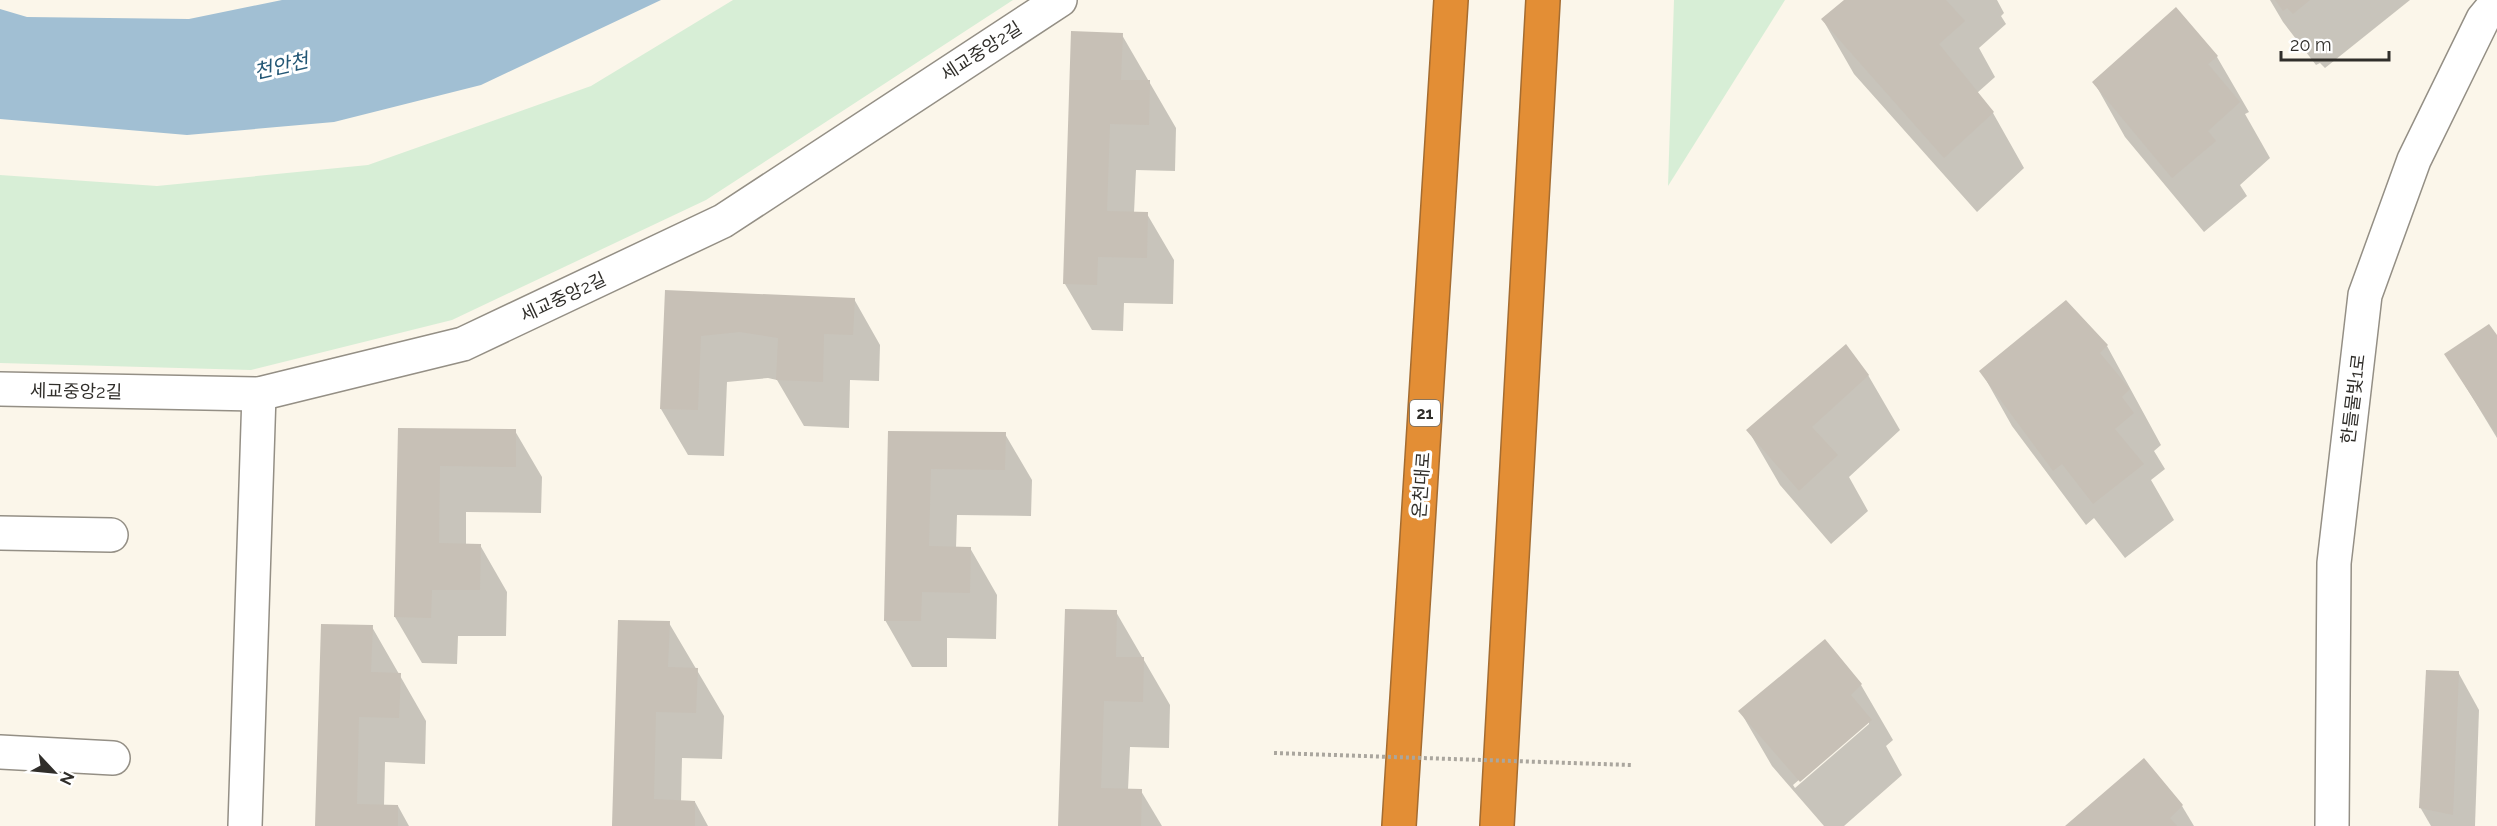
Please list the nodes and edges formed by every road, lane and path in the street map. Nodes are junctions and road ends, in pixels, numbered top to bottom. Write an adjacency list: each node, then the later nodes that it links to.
1 (1060, 0): 6 (street, 세교중앙2길)
2 (1451, 0): 14 (highway, 온천대로 / 21)
3 (1544, 0): 15 (highway)
4 (2497, 2): 16 (street, 한들물빛1로)
5 (0, 389): 6 (street, 세교중앙2길)
6 (259, 394): 13 (street)
7 (0, 533): 8 (street)
8 (111, 535)
9 (0, 752): 11 (street)
10 (1274, 753): 12 (path, bridge)
11 (113, 758)
12 (1631, 765)
13 (245, 826)
14 (1399, 826)
15 (1497, 826)
16 (2332, 826)

